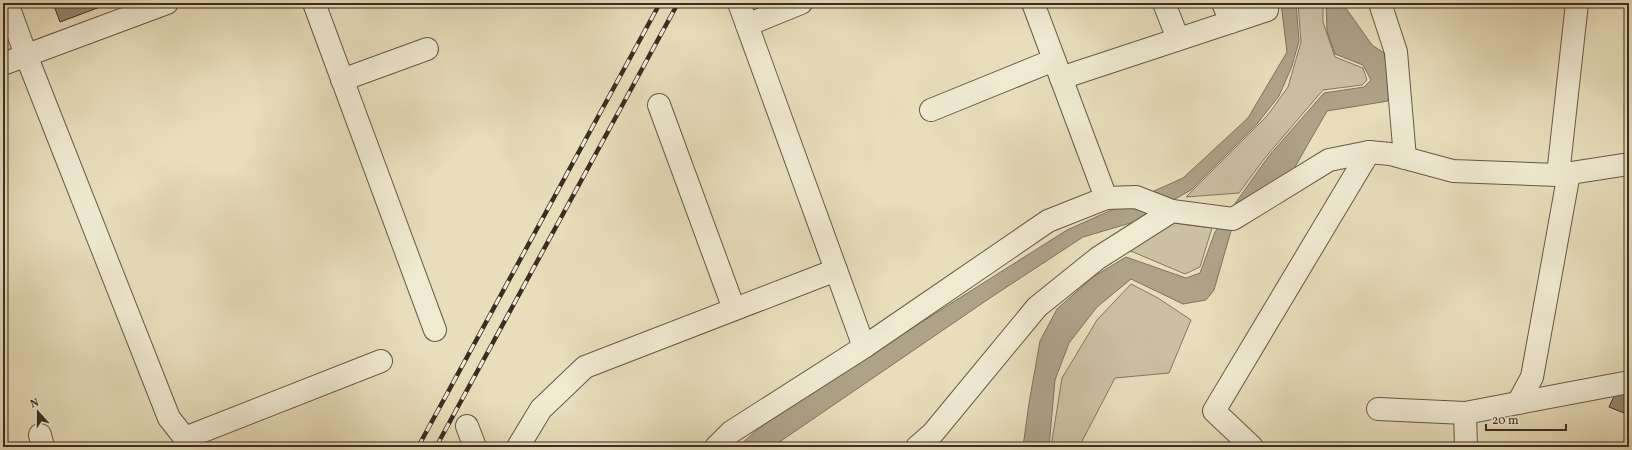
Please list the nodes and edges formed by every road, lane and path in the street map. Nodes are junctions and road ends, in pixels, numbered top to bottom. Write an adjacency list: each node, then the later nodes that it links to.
1 (7, 3): 15 (street)
2 (167, 3): 15 (street)
3 (314, 3): 18 (street)
4 (739, 3): 12 (street)
5 (801, 3): 12 (street)
6 (1033, 3): 17 (street)
7 (1164, 3): 13 (street)
8 (1380, 3): 22 (street)
9 (1578, 3): 24 (street)
10 (1268, 10): 11 (street)
11 (1227, 12): 13 (street)
12 (747, 25): 27 (street)
13 (1178, 39): 17 (street)
14 (427, 49): 18 (street)
15 (26, 55): 16 (street); 37 (street)
16 (3, 64)
17 (1058, 69): 20 (street); 25 (street)
18 (342, 80): 29 (street)
19 (660, 105): 28 (street)
20 (931, 110)
21 (1368, 152): 22 (street); 26 (street); 42 (street)
22 (1405, 158): 24 (street)
23 (1629, 164): 24 (street)
24 (1564, 174): 33 (street)
25 (1106, 198): 26 (street); 30 (street)
26 (1172, 211): 41 (street)
27 (836, 270): 28 (street); 30 (street)
28 (734, 309): 39 (street)
29 (435, 330)
30 (864, 347): 40 (street)
31 (381, 362): 37 (street)
32 (1629, 382): 33 (street)
33 (1518, 403): 35 (street)
34 (1378, 409): 35 (street)
35 (1465, 413): 43 (street)
36 (467, 426): 38 (street)
37 (189, 443)
38 (475, 447)
39 (518, 447)
40 (716, 447)
41 (917, 447)
42 (1252, 447)
43 (1466, 447)

